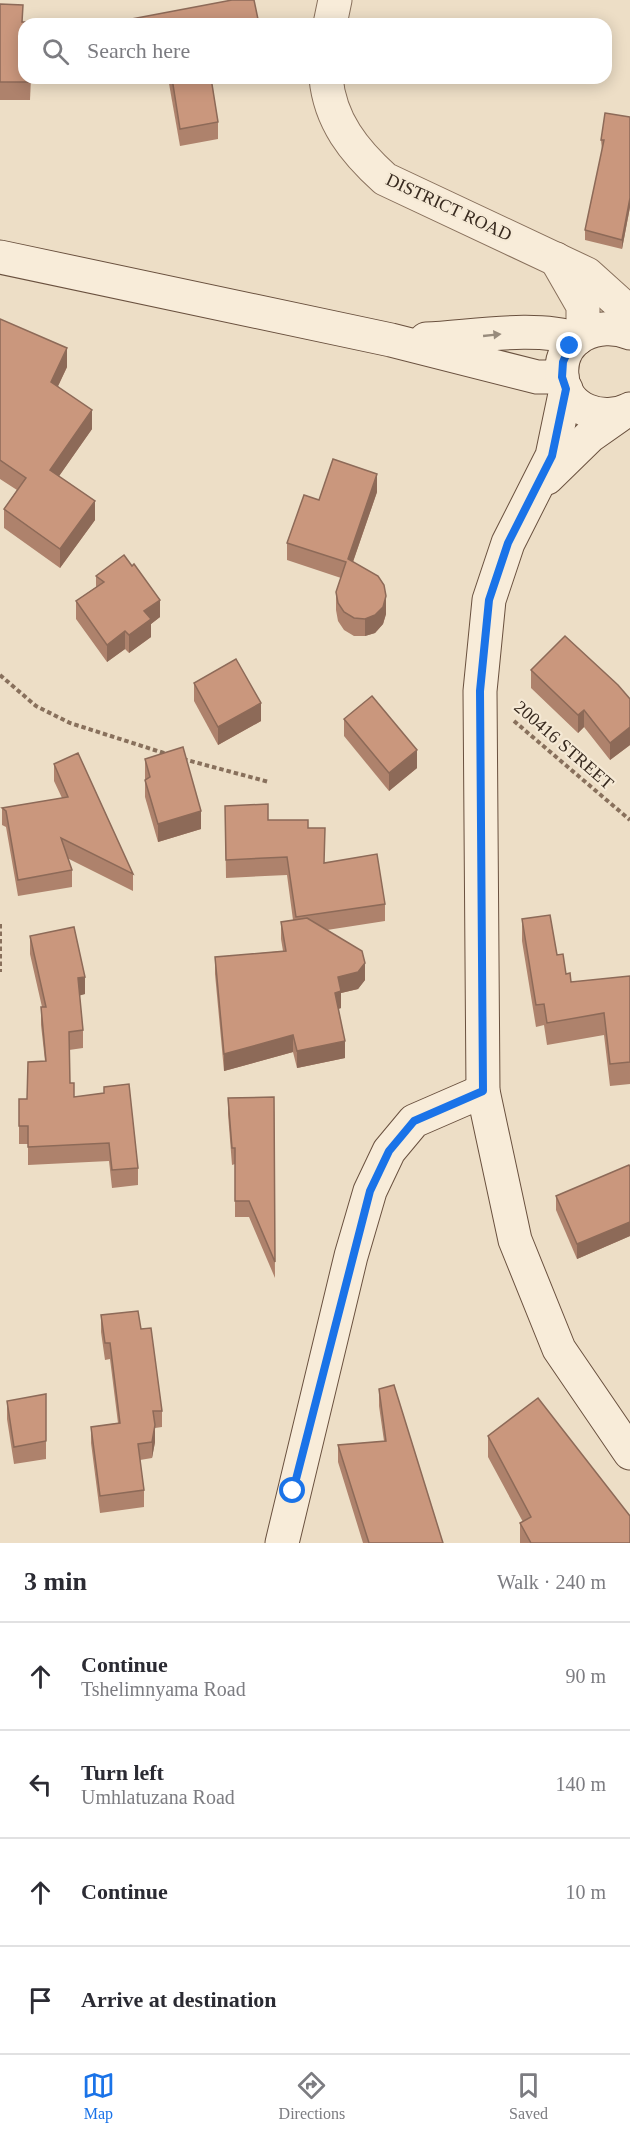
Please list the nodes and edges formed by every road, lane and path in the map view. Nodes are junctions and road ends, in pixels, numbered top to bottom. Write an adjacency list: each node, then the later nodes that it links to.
1 (335, 0): 2 (street)
2 (331, 18)
3 (327, 84): 5 (street, DISTRICT ROAD)
4 (0, 256): 8 (street)
5 (556, 259): 6 (street, DISTRICT ROAD); 7 (street)
6 (630, 317): 7 (street)
7 (580, 336): 8 (street, one-way to 7); 9 (street)
8 (391, 340): 9 (street)
9 (564, 383): 10 (street); 11 (street)
10 (627, 411): 11 (street)
11 (538, 488): 13 (street)
12 (0, 675): 14 (path)
13 (480, 691): 15 (path, 200416 STREET); 18 (street)
14 (269, 782)
15 (630, 820)
16 (0, 924): 17 (path)
17 (0, 972)
18 (483, 1091): 19 (street); 20 (street)
19 (630, 1453)
20 (282, 1543)

